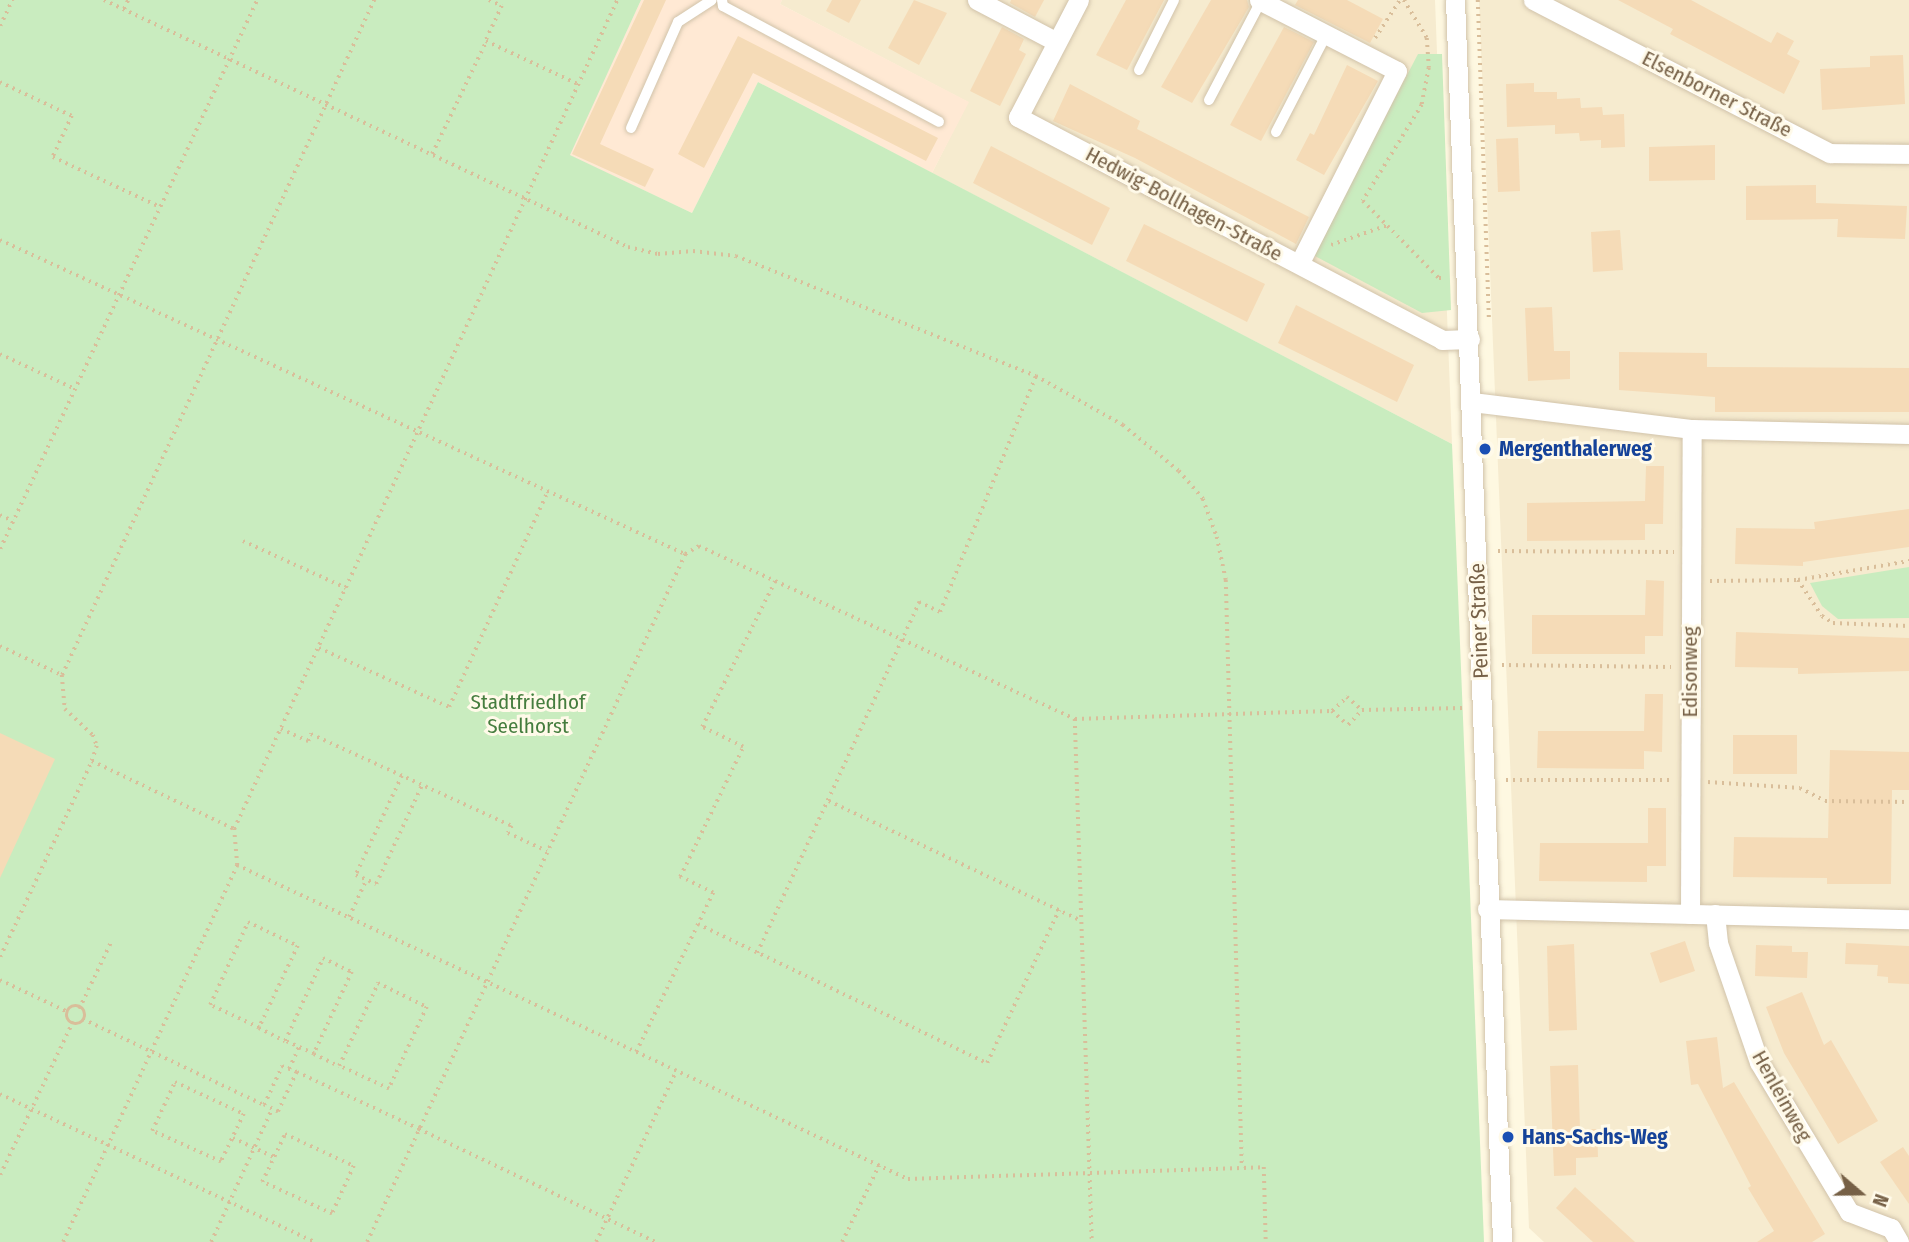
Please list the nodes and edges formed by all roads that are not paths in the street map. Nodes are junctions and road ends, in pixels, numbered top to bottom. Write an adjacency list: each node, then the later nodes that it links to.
1 (695, 0): 9 (lane)
2 (722, 0): 14 (lane)
3 (977, 0): 11 (street)
4 (1079, 0): 11 (street, Hedwig-Bollhagen-Straße)
5 (1174, 0): 12 (lane)
6 (1455, 0): 19 (street, Peiner Straße)
7 (1533, 0): 17 (street, Elsenborner Straße)
8 (1260, 1): 10 (street); 13 (lane)
9 (708, 2): 15 (lane)
10 (1326, 35): 16 (lane); 18 (street)
11 (1057, 42): 18 (street, Hedwig-Bollhagen-Straße)
12 (1139, 70)
13 (1209, 100)
14 (939, 121)
15 (631, 128)
16 (1276, 132)
17 (1909, 154)
18 (1300, 264): 19 (street, Hedwig-Bollhagen-Straße)
19 (1470, 339): 20 (street, Peiner Straße)
20 (1472, 402): 21 (street); 23 (street, Peiner Straße)
21 (1692, 429): 22 (street); 24 (street, Edisonweg)
22 (1909, 433)
23 (1487, 909): 24 (street); 27 (street, Peiner Straße)
24 (1690, 914): 25 (street)
25 (1715, 914): 26 (street); 28 (street, Henleinweg)
26 (1909, 919)
27 (1504, 1240)
28 (1899, 1242)

